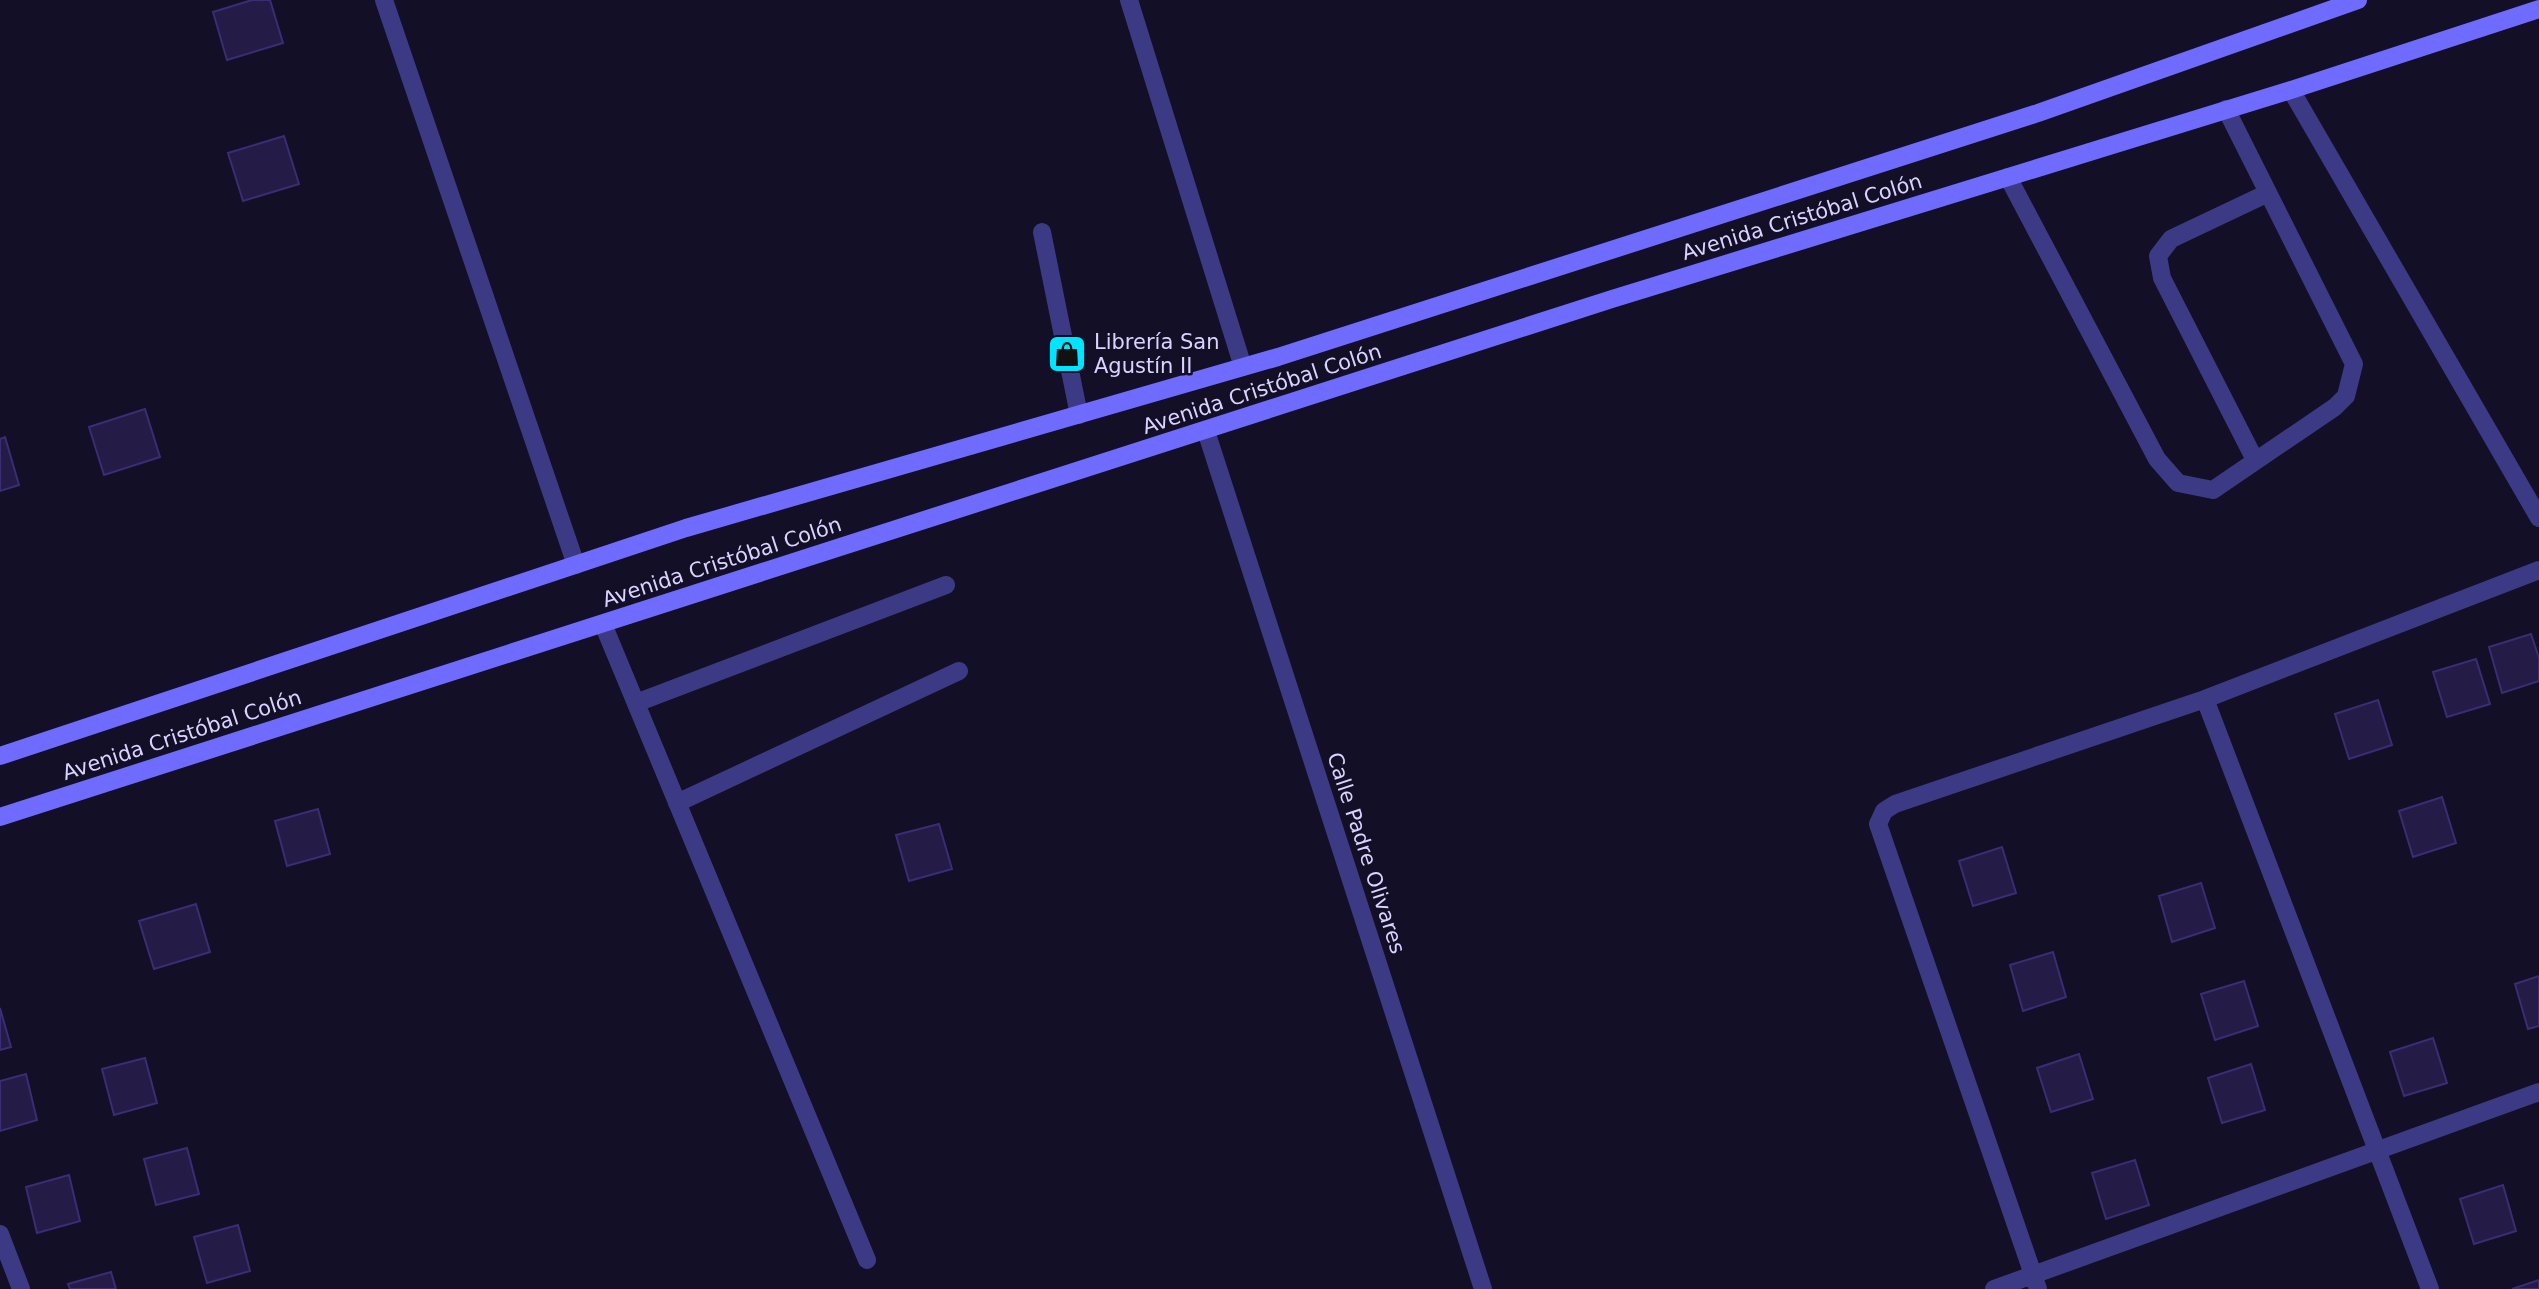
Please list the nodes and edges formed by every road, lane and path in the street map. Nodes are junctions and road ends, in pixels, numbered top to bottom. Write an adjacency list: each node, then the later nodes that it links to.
1 (384, 0): 15 (street)
2 (1129, 0): 10 (street)
3 (2358, 0): 10 (street, Avenida Cristóbal Colón)
4 (2539, 9): 5 (street, Avenida Cristóbal Colón)
5 (2291, 90): 6 (street, Avenida Cristóbal Colón); 14 (street)
6 (2227, 109): 7 (street, Avenida Cristóbal Colón); 8 (street)
7 (2008, 177): 12 (street, Avenida Cristóbal Colón); 13 (street)
8 (2268, 193): 13 (street); 13 (street)
9 (1042, 232): 11 (street)
10 (1243, 367): 11 (street, Avenida Cristóbal Colón)
11 (1079, 415): 15 (street, Avenida Cristóbal Colón)
12 (1206, 430): 18 (street, Avenida Cristóbal Colón); 31 (street, Calle Padre Olivares)
13 (2255, 460)
14 (2539, 519)
15 (576, 565): 22 (street, Avenida Cristóbal Colón)
16 (2539, 570): 20 (street)
17 (946, 585): 21 (street)
18 (603, 624): 21 (street); 24 (street, Avenida Cristóbal Colón)
19 (958, 671): 23 (street)
20 (2205, 699): 26 (street); 29 (street)
21 (636, 703): 23 (street)
22 (0, 756)
23 (677, 803): 28 (street)
24 (0, 817)
25 (2539, 1092): 26 (street)
26 (2375, 1151): 29 (street); 33 (street)
27 (0, 1234): 30 (street)
28 (867, 1260)
29 (2035, 1282): 32 (street)
30 (22, 1289)
31 (1483, 1289)
32 (1994, 1289)
33 (2430, 1289)

